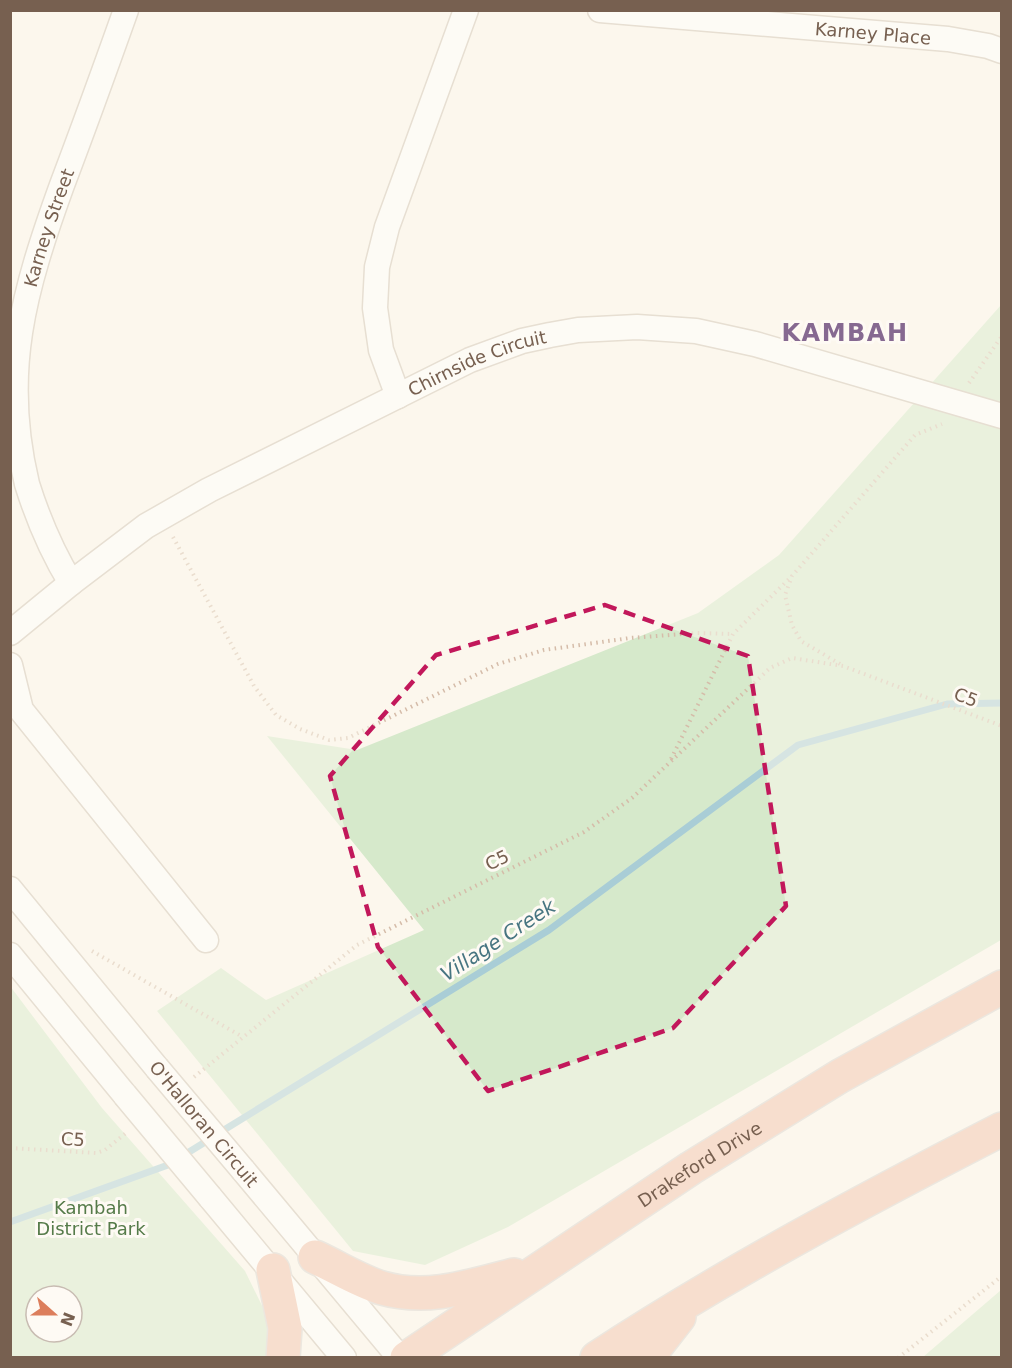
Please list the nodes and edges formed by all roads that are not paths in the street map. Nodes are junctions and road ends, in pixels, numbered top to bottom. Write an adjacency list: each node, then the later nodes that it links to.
1 (126, 10): 5 (street, Karney Street)
2 (466, 10): 6 (street)
3 (600, 10): 4 (street, Karney Place)
4 (1002, 51)
5 (15, 320): 8 (street, Karney Street)
6 (398, 396): 7 (street, Chirnside Circuit); 8 (street, Chirnside Circuit)
7 (1002, 416)
8 (71, 583): 9 (street, Chirnside Circuit)
9 (10, 633)
10 (10, 665): 12 (street)
11 (10, 889): 16 (street, O'Halloran Circuit, bridge)
12 (206, 940)
13 (10, 955): 18 (street, bridge)
14 (1002, 987): 17 (highway, Drakeford Drive)
15 (1002, 1129): 19 (highway)
16 (315, 1257): 17 (highway); 22 (street, O'Halloran Circuit)
17 (540, 1268): 23 (highway, Drakeford Drive)
18 (273, 1270): 20 (highway); 21 (street)
19 (695, 1297): 24 (highway); 25 (highway)
20 (283, 1358)
21 (344, 1358)
22 (400, 1358)
23 (407, 1358)
24 (597, 1358)
25 (646, 1358)

